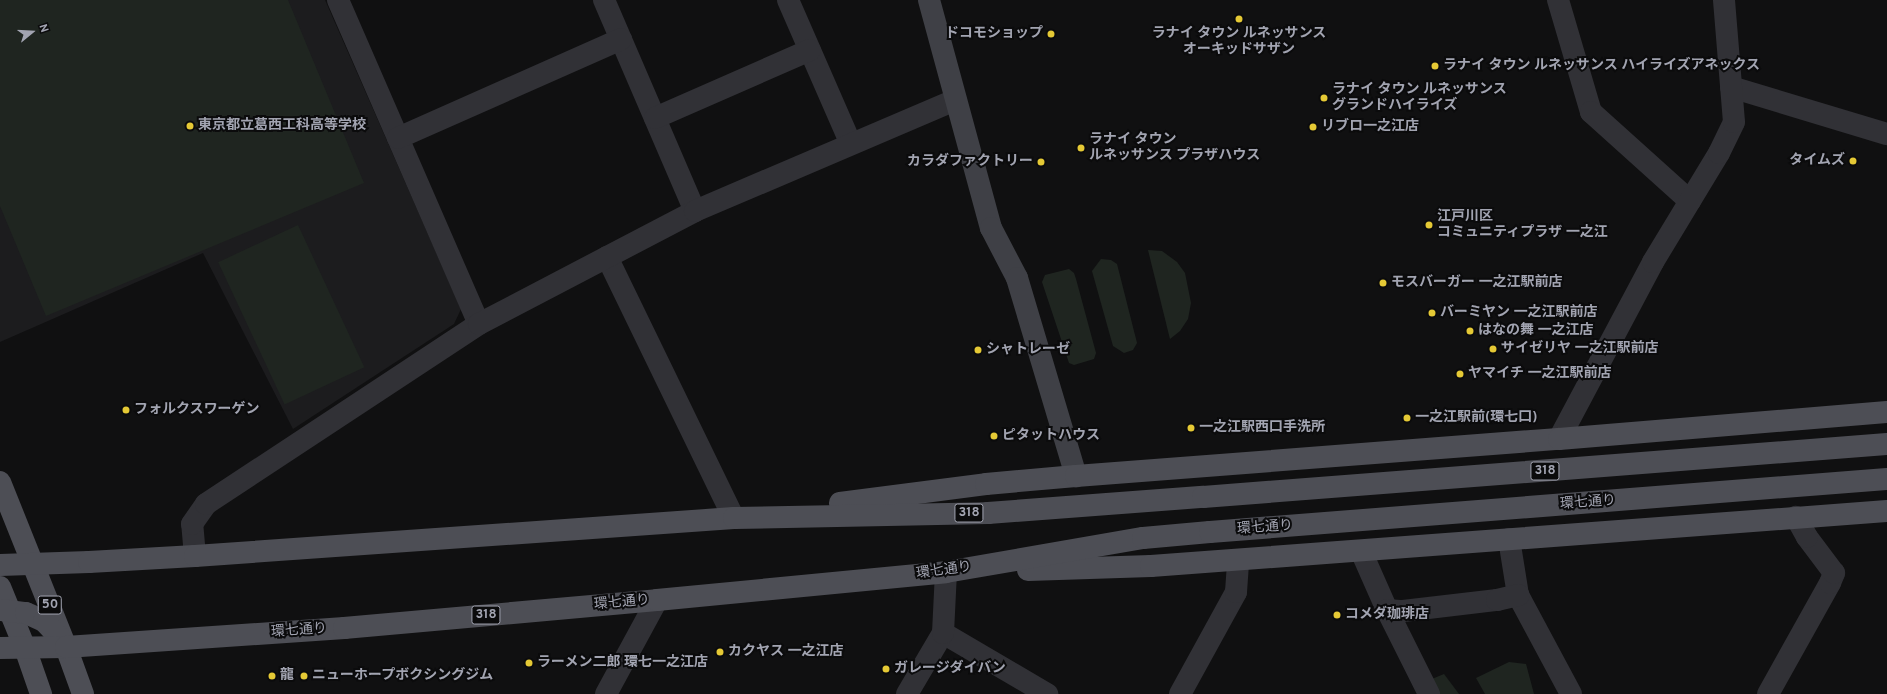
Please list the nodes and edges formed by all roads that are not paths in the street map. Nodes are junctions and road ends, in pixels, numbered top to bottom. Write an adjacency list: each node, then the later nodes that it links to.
1 (338, 0): 13 (street)
2 (604, 0): 7 (street)
3 (788, 0): 8 (street)
4 (929, 0): 10 (street)
5 (1558, 0): 15 (street)
6 (1724, 0): 9 (street)
7 (621, 39): 11 (street); 13 (street)
8 (810, 50): 11 (street); 14 (street)
9 (1731, 87): 12 (street); 15 (street)
10 (955, 100): 14 (street); 22 (street)
11 (655, 118): 16 (street)
12 (1887, 134)
13 (398, 138): 18 (street)
14 (851, 144): 16 (street)
15 (1690, 201): 20 (street)
16 (695, 211): 17 (street)
17 (608, 257): 18 (street); 27 (street)
18 (479, 324): 30 (street)
19 (1887, 412): 20 (main road)
20 (1558, 439): 22 (main road)
21 (1887, 444): 27 (main road, 318, bridge)
22 (1076, 476): 27 (main road)
23 (1887, 479): 34 (main road, 環七通り / 318, bridge)
24 (0, 482): 32 (main road, 50)
25 (1887, 511): 26 (main road)
26 (1796, 517): 28 (main road); 52 (street)
27 (734, 518): 30 (main road, 318)
28 (1509, 539): 29 (main road); 36 (street)
29 (1361, 551): 31 (main road); 39 (street)
30 (194, 556): 32 (main road, 318)
31 (1238, 560): 34 (main road); 49 (street)
32 (33, 563): 33 (main road, 318); 41 (main road, 50)
33 (0, 565)
34 (946, 572): 37 (main road, 環七通り / 318); 40 (street)
35 (0, 587): 38 (main road)
36 (1518, 595): 39 (street); 51 (street)
37 (657, 600): 41 (main road, 環七通り / 318); 46 (street)
38 (5, 610): 41 (main road); 43 (main road)
39 (1387, 610): 50 (street)
40 (943, 633): 47 (street); 48 (street)
41 (66, 647): 43 (main road, 環七通り / 318); 45 (main road, 50)
42 (0, 648): 43 (main road, 環七通り / 318)
43 (25, 648): 44 (main road)
44 (41, 694)
45 (83, 694)
46 (606, 694)
47 (907, 694)
48 (1048, 694)
49 (1180, 694)
50 (1429, 694)
51 (1571, 694)
52 (1768, 694)

